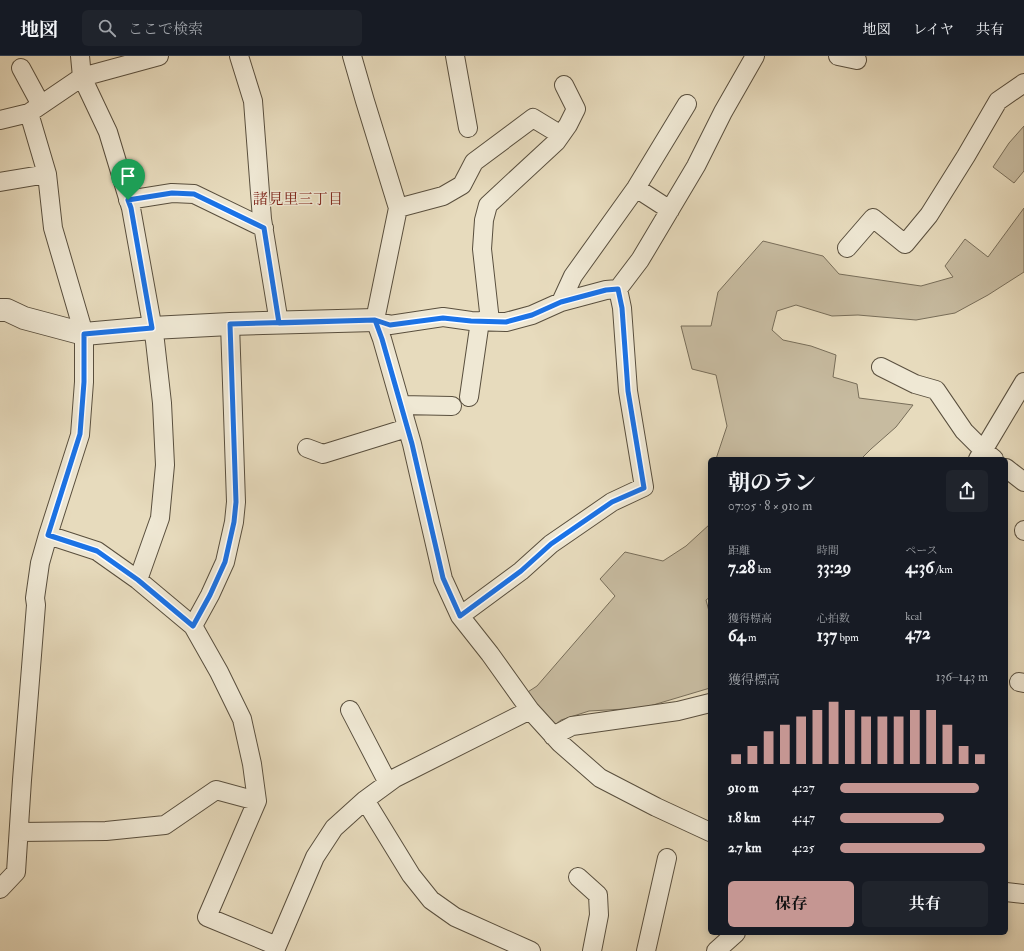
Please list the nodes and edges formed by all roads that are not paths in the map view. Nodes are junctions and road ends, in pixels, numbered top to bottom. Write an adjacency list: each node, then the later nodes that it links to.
1 (80, 56): 10 (street)
2 (159, 56): 10 (street)
3 (239, 56): 24 (street)
4 (352, 56): 22 (street)
5 (455, 56): 16 (street)
6 (756, 56): 23 (street)
7 (838, 56): 8 (street)
8 (857, 60)
9 (21, 68): 14 (street)
10 (82, 77): 14 (street); 21 (street)
11 (1024, 83): 25 (street)
12 (564, 85): 17 (street)
13 (688, 104): 20 (street)
14 (35, 109): 15 (street); 18 (street)
15 (0, 120)
16 (468, 128)
17 (561, 135): 22 (street); 30 (street)
18 (47, 174): 19 (street); 34 (street)
19 (0, 182)
20 (636, 188): 23 (street); 27 (street)
21 (128, 200): 24 (street); 33 (street)
22 (398, 208): 29 (street)
23 (670, 210): 26 (street)
24 (264, 228): 31 (street)
25 (847, 248)
26 (618, 289): 27 (street); 47 (street)
27 (561, 302): 30 (street)
28 (0, 310): 34 (street)
29 (375, 320): 30 (street); 31 (street); 38 (street)
30 (485, 321): 37 (street)
31 (279, 323): 32 (street)
32 (230, 324): 33 (street); 48 (street)
33 (152, 328): 34 (street); 46 (street)
34 (84, 334): 45 (street)
35 (881, 367): 42 (street)
36 (1024, 382): 42 (street)
37 (469, 397)
38 (401, 405): 39 (street); 40 (street)
39 (452, 406)
40 (407, 428): 41 (street); 47 (street)
41 (307, 448)
42 (985, 456)
43 (1008, 470): 44 (street)
44 (1024, 482)
45 (48, 535): 46 (street); 57 (street)
46 (138, 580): 48 (street)
47 (460, 616): 51 (street)
48 (193, 626): 55 (street)
49 (708, 704): 52 (street)
50 (350, 710): 53 (street)
51 (530, 710): 52 (street); 53 (street)
52 (553, 736): 56 (street)
53 (388, 783): 54 (street)
54 (365, 800): 64 (street); 65 (street)
55 (257, 801): 57 (street); 64 (street)
56 (708, 831)
57 (19, 832): 60 (street)
58 (667, 858): 67 (street)
59 (578, 877): 66 (street)
60 (0, 890)
61 (1008, 892): 62 (street)
62 (1024, 894)
63 (734, 935): 68 (street)
64 (276, 948)
65 (531, 951)
66 (592, 951)
67 (646, 951)
68 (716, 951)

